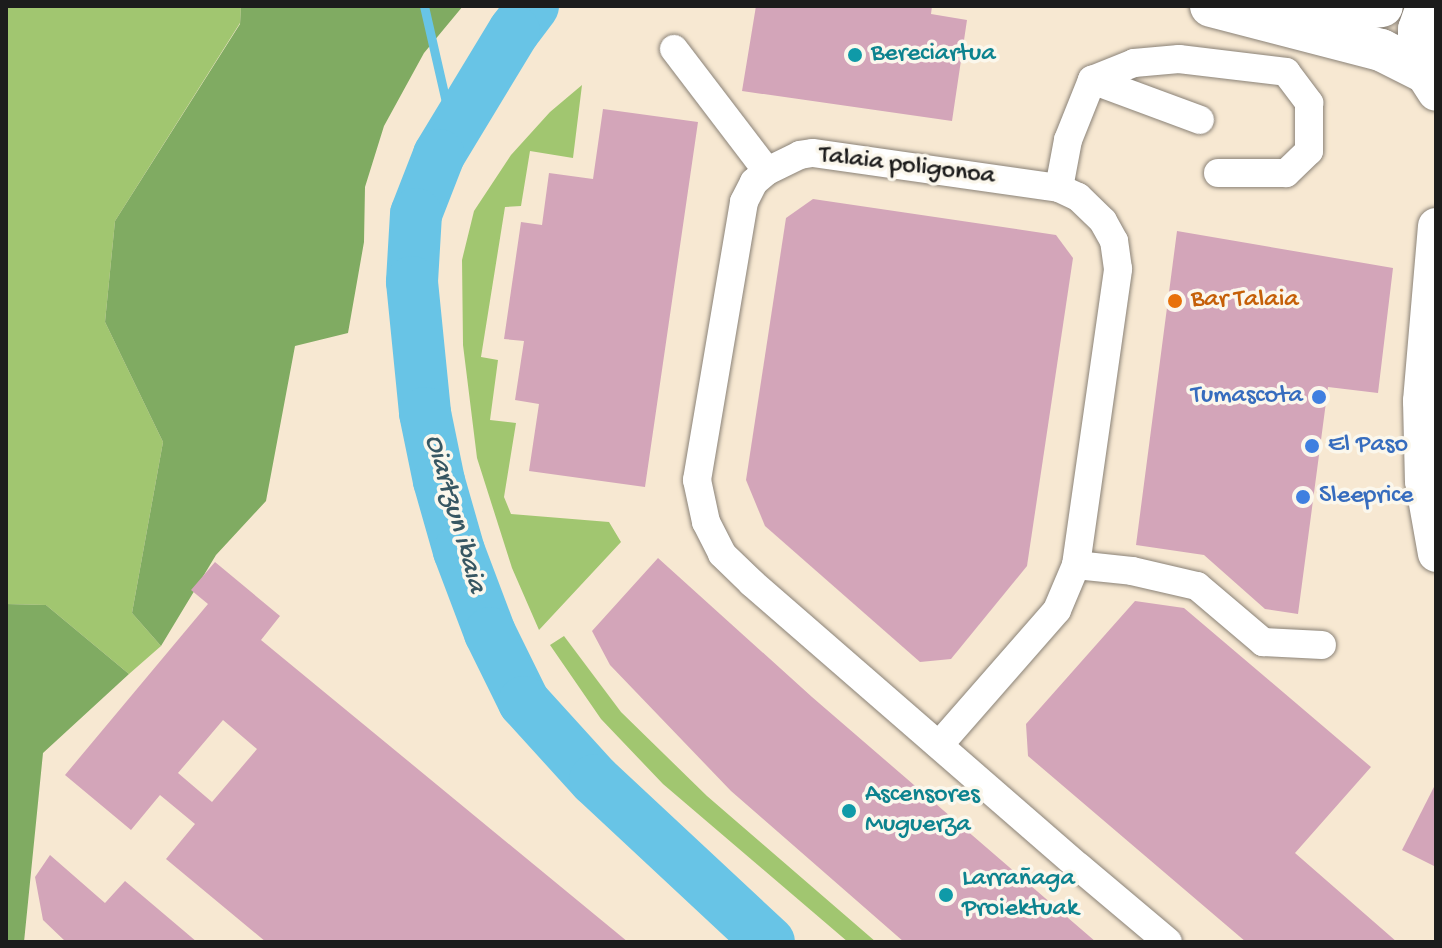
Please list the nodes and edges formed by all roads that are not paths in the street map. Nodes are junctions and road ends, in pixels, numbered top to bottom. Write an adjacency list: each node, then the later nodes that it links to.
1 (1211, 6): 7 (highway)
2 (1302, 6): 3 (highway)
3 (1382, 6)
4 (1424, 6): 7 (main road)
5 (674, 49): 9 (street)
6 (1092, 80): 8 (street); 10 (street); 11 (street)
7 (1429, 82)
8 (1200, 120)
9 (767, 171): 11 (street, Talaia poligonoa); 16 (street)
10 (1218, 173)
11 (1059, 188): 14 (street, Talaia poligonoa)
12 (1436, 226): 13 (main road)
13 (1436, 554)
14 (1076, 565): 15 (street); 16 (street, Talaia poligonoa)
15 (1322, 645)
16 (939, 745): 17 (street)
17 (1168, 942)

